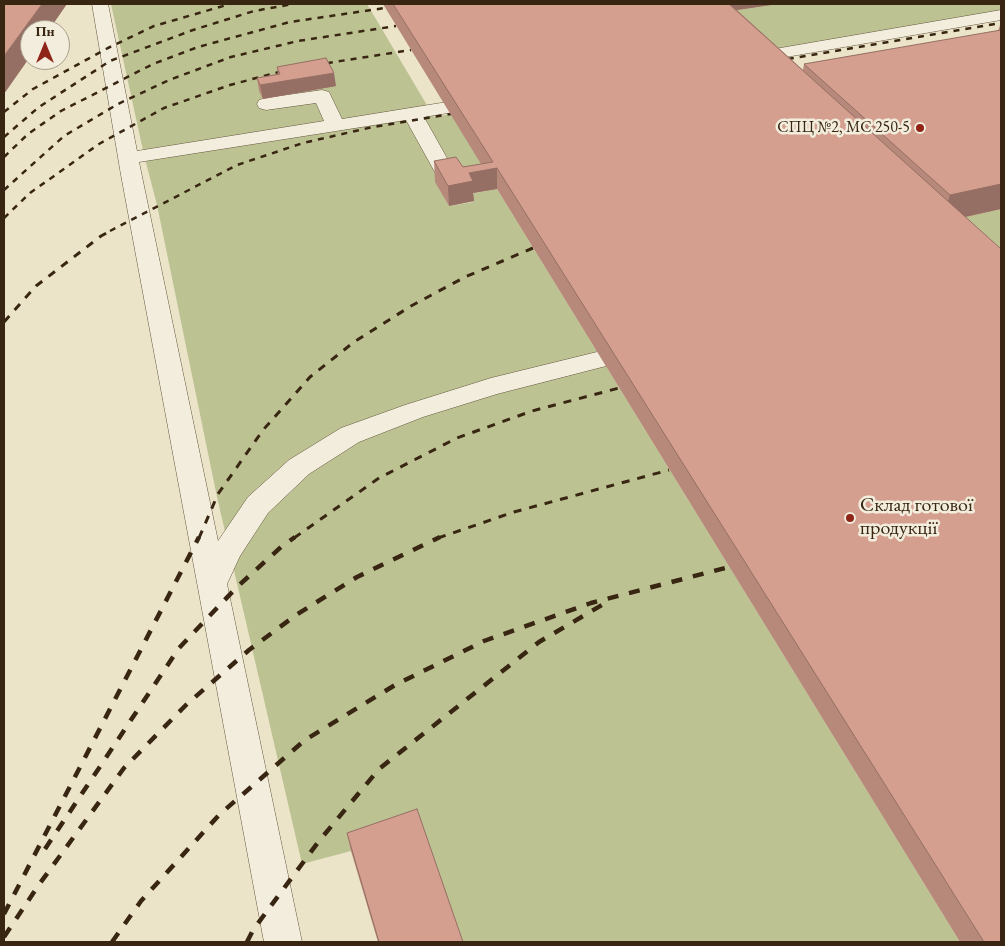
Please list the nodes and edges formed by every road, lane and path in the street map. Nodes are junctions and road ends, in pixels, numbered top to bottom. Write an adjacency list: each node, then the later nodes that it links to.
1 (100, 4): 8 (lane)
2 (1001, 15): 3 (lane)
3 (763, 56)
4 (266, 104): 7 (lane)
5 (447, 108): 6 (lane)
6 (412, 113): 7 (lane); 9 (lane)
7 (335, 125): 8 (lane)
8 (128, 158): 11 (lane)
9 (447, 176)
10 (601, 359): 11 (lane)
11 (212, 584): 12 (lane)
12 (283, 942)

